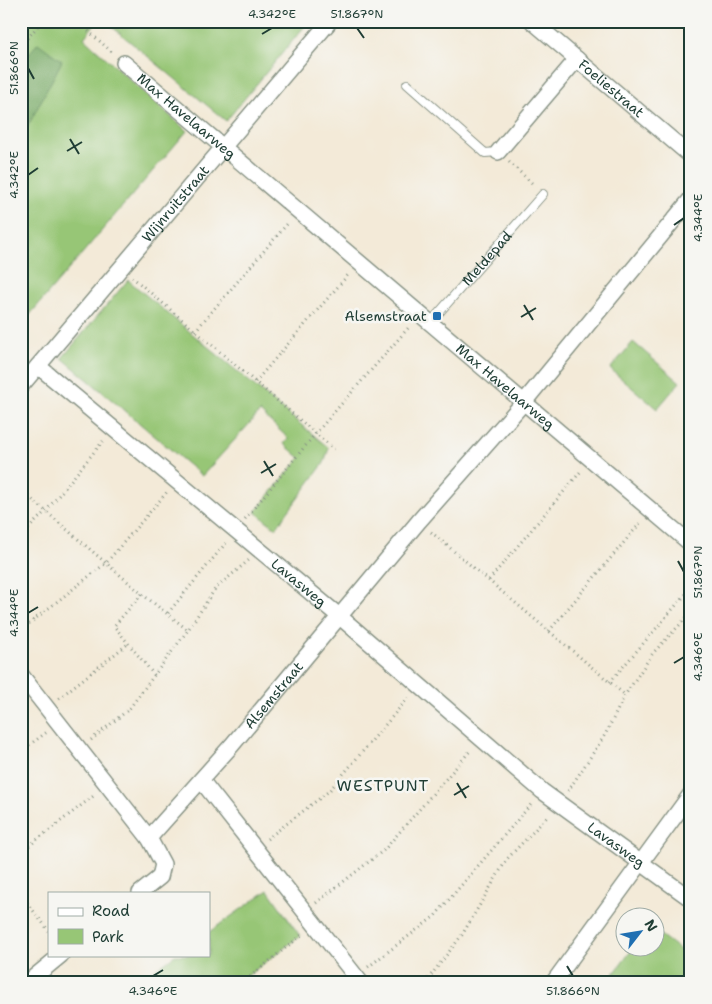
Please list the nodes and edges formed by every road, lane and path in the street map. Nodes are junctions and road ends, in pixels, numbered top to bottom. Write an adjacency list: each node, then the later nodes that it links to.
1 (42, 21): 6 (path)
2 (77, 21): 8 (path, Max Havelaarweg)
3 (330, 21): 10 (street, Wijnruitstraat)
4 (532, 21): 5 (street, Foeliestraat)
5 (550, 27): 7 (street, Foeliestraat)
6 (21, 46)
7 (577, 59): 11 (street); 12 (street, Foeliestraat)
8 (124, 64): 10 (street, Max Havelaarweg)
9 (407, 84): 11 (lane)
10 (222, 148): 15 (street, Max Havelaarweg); 17 (street, Wijnruitstraat)
11 (498, 152): 13 (path)
12 (691, 156)
13 (543, 194): 18 (lane, Meldepad)
14 (691, 199): 23 (street, Alsemstraat)
15 (298, 211): 16 (street, Max Havelaarweg); 19 (path)
16 (358, 262): 18 (street, Max Havelaarweg); 21 (path)
17 (120, 267): 19 (path); 20 (street, Wijnruitstraat)
18 (426, 319): 23 (street, Max Havelaarweg); 25 (path)
19 (195, 330): 21 (path)
20 (38, 366): 22 (street, Wijnruitstraat); 24 (street, Lavasweg)
21 (255, 382): 25 (path)
22 (21, 386)
23 (524, 402): 27 (street, Max Havelaarweg); 32 (street, Alsemstraat)
24 (113, 429): 28 (street, Lavasweg); 30 (path)
25 (316, 433): 26 (path)
26 (334, 449)
27 (590, 460): 31 (street, Max Havelaarweg); 37 (path)
28 (175, 482): 35 (street, Lavasweg); 36 (path)
29 (21, 490): 30 (path)
30 (46, 511): 33 (path); 36 (path)
31 (651, 512): 34 (street, Max Havelaarweg); 43 (path)
32 (419, 522): 37 (path); 40 (street, Alsemstraat)
33 (21, 536)
34 (691, 544)
35 (259, 551): 40 (street, Lavasweg); 42 (path)
36 (106, 563): 39 (path); 41 (path)
37 (488, 580): 43 (path)
38 (691, 588): 47 (path)
39 (142, 594): 42 (path); 44 (path)
40 (339, 616): 48 (street, Lavasweg); 55 (street, Alsemstraat)
41 (21, 630)
42 (188, 630): 46 (path)
43 (549, 631): 47 (path)
44 (129, 643): 46 (path); 50 (path)
45 (21, 675): 50 (street)
46 (155, 676): 53 (path)
47 (610, 682): 49 (path)
48 (419, 685): 52 (street, Lavasweg); 60 (path)
49 (625, 695)
50 (46, 707): 51 (street)
51 (58, 723): 53 (street); 54 (path)
52 (481, 739): 57 (street, Lavasweg); 66 (path)
53 (79, 749): 56 (street)
54 (21, 751)
55 (201, 780): 59 (street, Alsemstraat); 60 (street)
56 (108, 785): 59 (street); 61 (path)
57 (542, 791): 62 (street, Lavasweg); 70 (path)
58 (691, 794): 62 (street)
59 (149, 838): 63 (street)
60 (256, 848): 66 (street)
61 (21, 852)
62 (639, 863): 65 (street, Lavasweg); 73 (street)
63 (141, 892)
64 (21, 895): 68 (path)
65 (691, 899)
66 (305, 911): 67 (street)
67 (316, 924): 70 (street); 72 (path)
68 (48, 930)
69 (60, 956): 71 (street)
70 (358, 980)
71 (27, 983)
72 (242, 983)
73 (553, 983)

